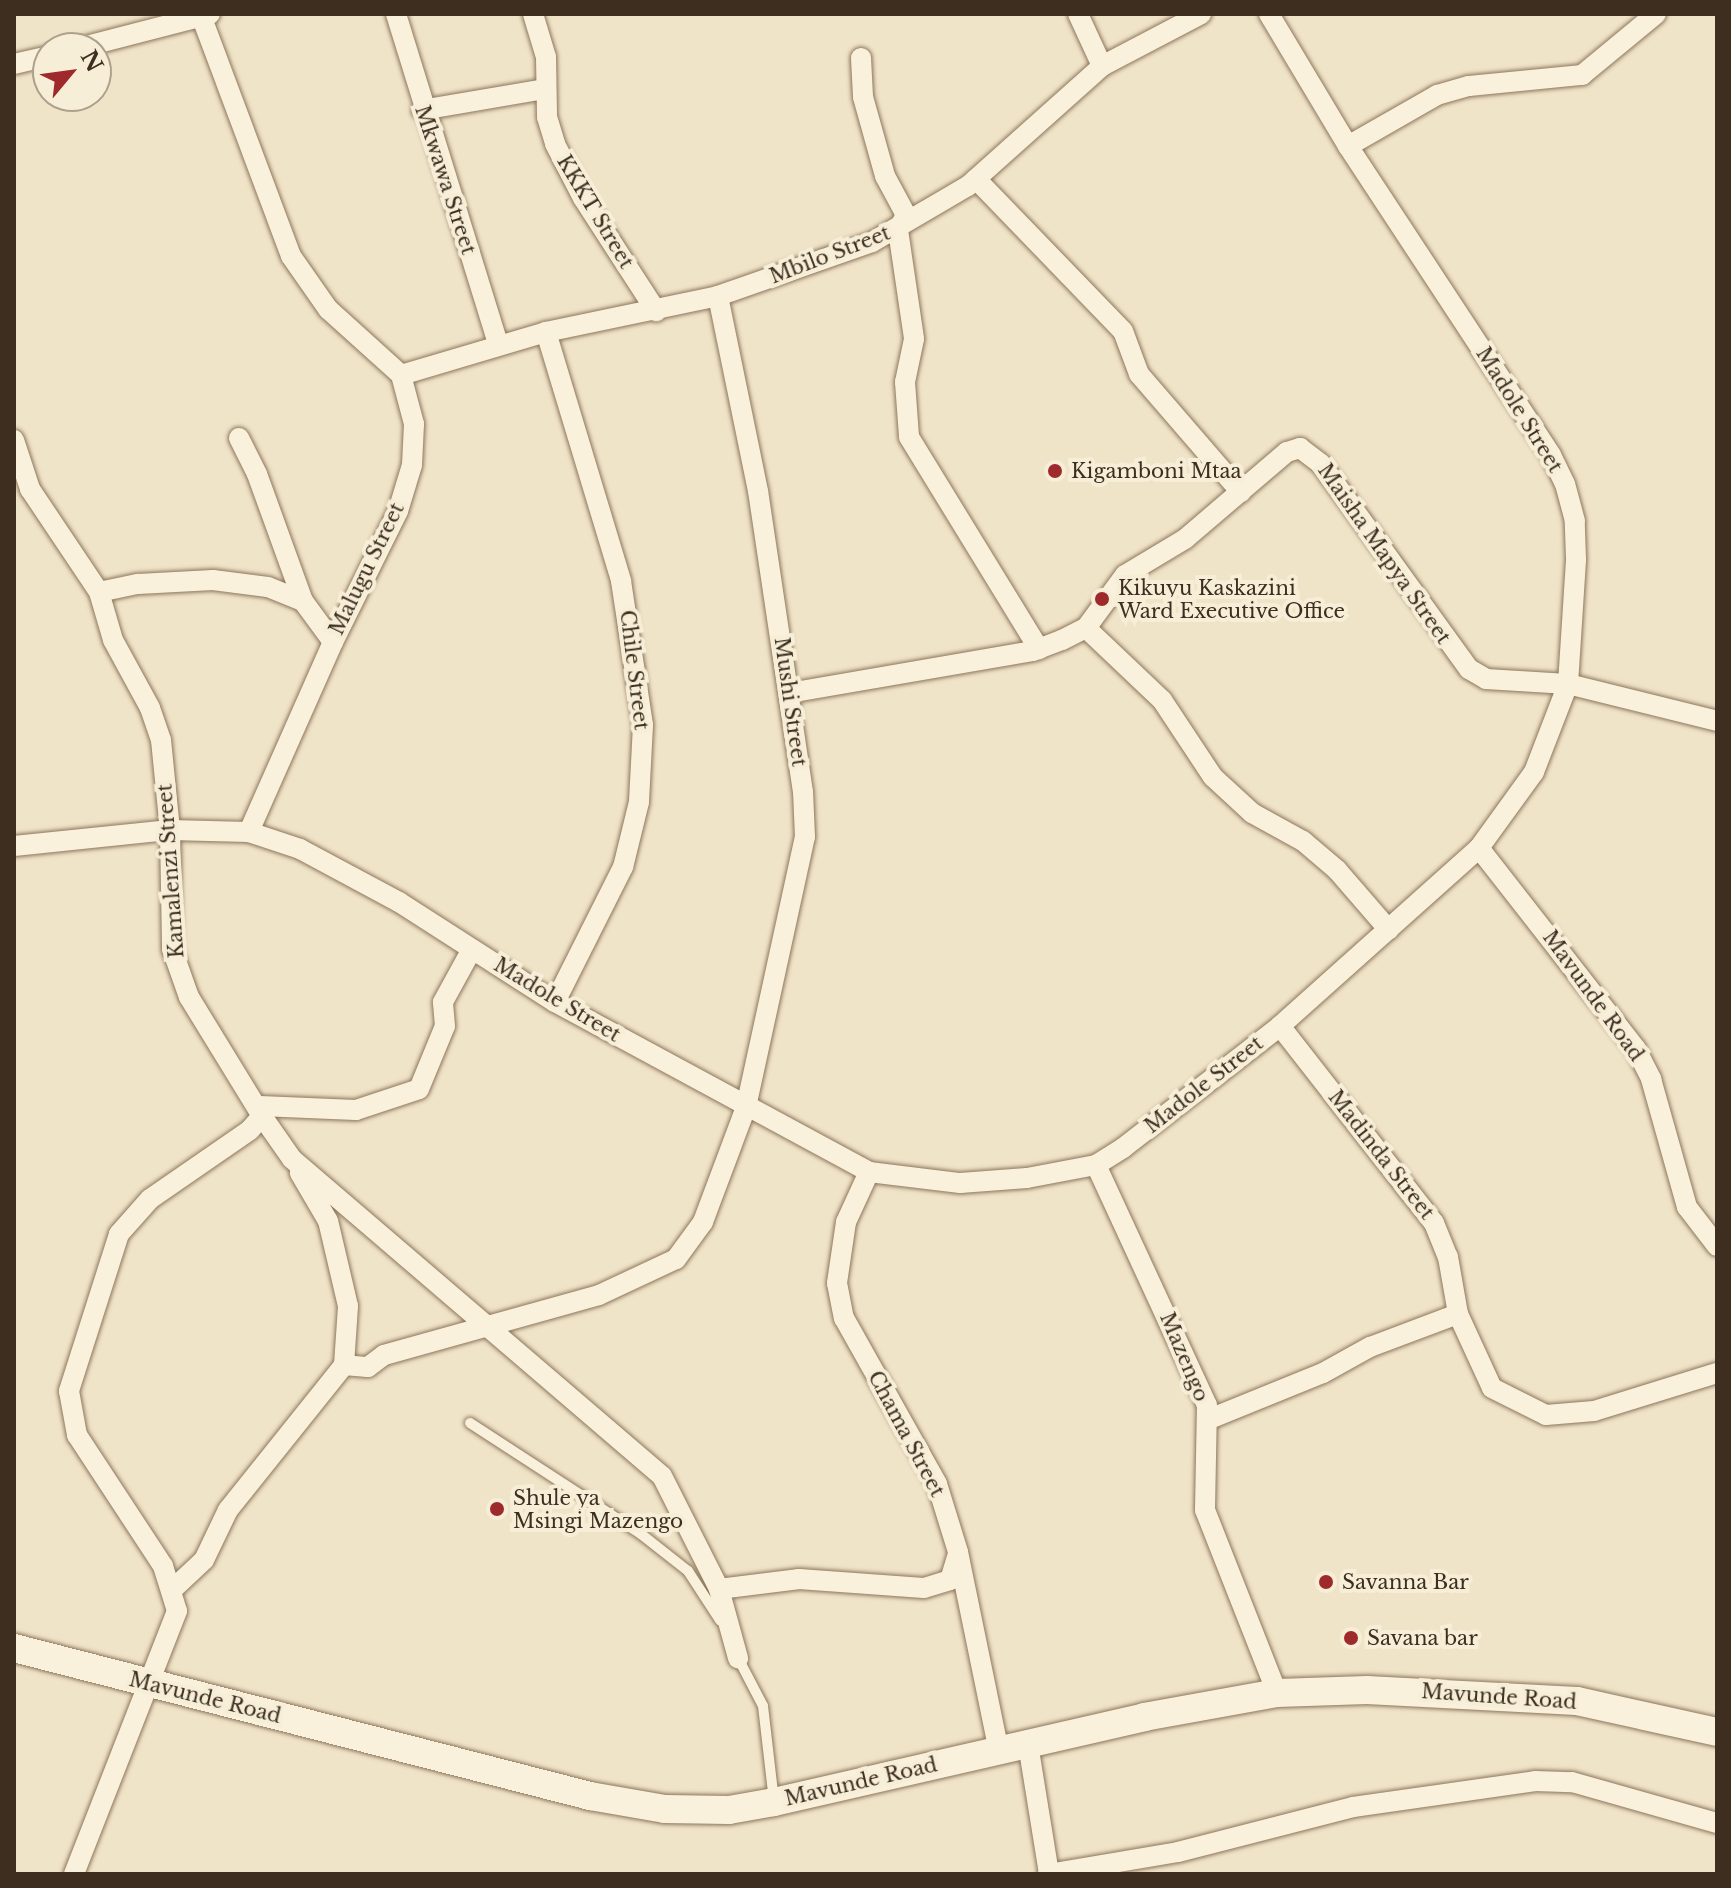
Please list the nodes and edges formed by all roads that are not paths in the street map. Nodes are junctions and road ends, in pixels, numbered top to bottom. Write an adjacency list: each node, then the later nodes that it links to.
1 (396, 14): 12 (street, Mkwawa Street)
2 (533, 14): 11 (street, KKKT Street)
3 (1078, 14): 10 (street)
4 (1201, 14): 10 (street, Mbilo Street)
5 (1269, 14): 13 (street, Madole Street)
6 (1656, 14): 13 (street)
7 (206, 16): 8 (street); 20 (street)
8 (112, 40)
9 (861, 58): 15 (street)
10 (1102, 66): 14 (street, Mbilo Street)
11 (545, 89): 12 (street); 17 (street, KKKT Street)
12 (422, 110): 19 (street, Mkwawa Street)
13 (1348, 146): 29 (street, Madole Street)
14 (976, 179): 15 (street, Mbilo Street); 23 (street)
15 (898, 230): 16 (street, Mbilo Street); 28 (street)
16 (718, 296): 17 (street, Mbilo Street); 30 (street, Mushi Street)
17 (656, 311): 18 (street, Mbilo Street)
18 (546, 332): 19 (street, Mbilo Street); 38 (street, Chile Street)
19 (498, 344): 20 (street, Mbilo Street)
20 (401, 375): 27 (street, Malugu Street)
21 (239, 438): 25 (street)
22 (14, 440): 24 (street, Kamalenzi Street)
23 (1241, 492): 26 (street, Maisha Mapya Street); 29 (street, Maisha Mapya Street)
24 (99, 592): 25 (street); 32 (street, Kamalenzi Street)
25 (303, 601): 27 (street)
26 (1086, 628): 28 (street, Maisha Mapya Street); 36 (street)
27 (333, 642): 33 (street, Malugu Street)
28 (1039, 649): 30 (street, Maisha Mapya Street)
29 (1568, 684): 31 (street); 35 (street, Madole Street)
30 (789, 693): 40 (street, Mushi Street)
31 (1717, 721)
32 (170, 830): 33 (street, Madole Street); 34 (street, Madole Street); 41 (street, Kamalenzi Street)
33 (249, 832): 37 (street, Madole Street)
34 (14, 846)
35 (1479, 848): 36 (street, Madole Street); 45 (street, Mavunde Road)
36 (1389, 930): 39 (street, Madole Street)
37 (472, 949): 38 (street, Madole Street); 41 (street)
38 (555, 1002): 40 (street, Madole Street)
39 (1280, 1026): 43 (street, Madole Street); 46 (street, Madinda Street)
40 (746, 1107): 44 (street, Madole Street); 47 (street, Mushi Street)
41 (261, 1111): 42 (street, Kamalenzi Street); 53 (street)
42 (292, 1159): 47 (street); 48 (street)
43 (1096, 1165): 44 (street, Madole Street); 50 (street, Mazengo)
44 (869, 1172): 52 (street, Chama Street)
45 (1717, 1246)
46 (1458, 1314): 49 (street, Madinda Street); 50 (street)
47 (485, 1327): 48 (street, Mushi Street); 54 (street)
48 (344, 1365): 53 (street)
49 (1717, 1373)
50 (1207, 1420): 58 (street, Mazengo)
51 (470, 1423): 56 (lane)
52 (958, 1552): 54 (street); 61 (street, Chama Street)
53 (173, 1589): 57 (street)
54 (719, 1589): 56 (street)
55 (14, 1648): 57 (street, Mavunde Road)
56 (738, 1658): 62 (lane)
57 (147, 1683): 62 (street, Mavunde Road); 65 (street)
58 (1277, 1693): 59 (street, Mavunde Road); 60 (street, Mavunde Road)
59 (1717, 1732)
60 (1028, 1744): 61 (street, Mavunde Road); 66 (street)
61 (999, 1751): 62 (street, Mavunde Road)
62 (774, 1802)
63 (1717, 1823): 64 (street)
64 (1178, 1852): 66 (street); 67 (street)
65 (74, 1874)
66 (1049, 1874)
67 (1167, 1874)

